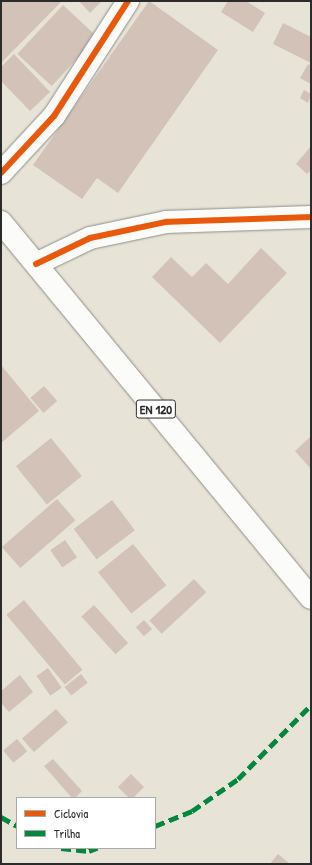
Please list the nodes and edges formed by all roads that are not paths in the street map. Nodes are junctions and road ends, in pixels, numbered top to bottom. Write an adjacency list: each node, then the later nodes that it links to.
1 (128, 1): 2 (street)
2 (1, 174)
3 (311, 217): 5 (street)
4 (1, 222): 5 (street, EN 120)
5 (36, 264): 6 (street, EN 120)
6 (311, 598)

